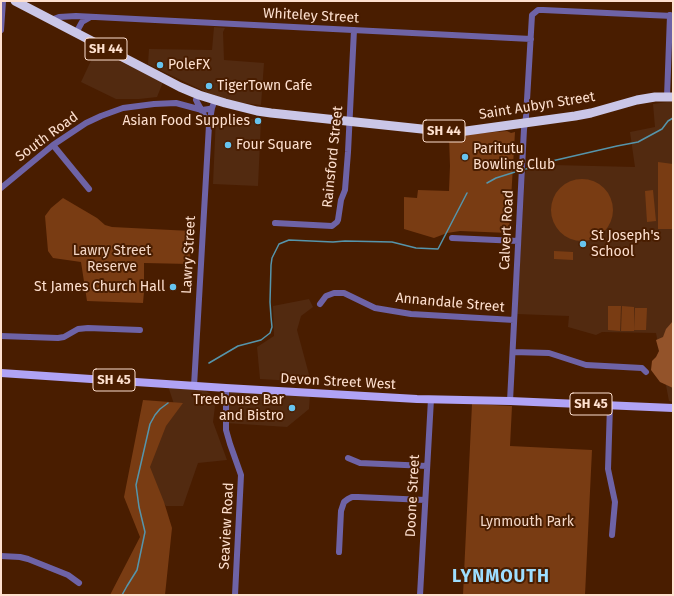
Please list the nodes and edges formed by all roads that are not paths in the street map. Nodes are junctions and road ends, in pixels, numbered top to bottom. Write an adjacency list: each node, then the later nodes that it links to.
1 (3, 1): 6 (street)
2 (15, 1): 5 (highway, SH 44)
3 (672, 15): 9 (street, Calvert Road); 11 (street)
4 (90, 17): 5 (street, Whiteley Street); 7 (street, Whiteley Street); 8 (street)
5 (51, 20): 8 (highway, SH 44)
6 (1, 30)
7 (354, 30): 9 (street, Whiteley Street); 15 (street, Rainsford Street)
8 (76, 33): 10 (highway, SH 44)
9 (531, 39): 16 (street, Calvert Road)
10 (197, 97): 12 (highway, SH 44); 13 (street, South Road); 14 (street, Lawry Street)
11 (670, 97): 16 (highway, Saint Aubyn Street / SH 44)
12 (213, 104): 14 (street, South Road); 15 (highway, Saint Aubyn Street / SH 44); 17 (street, Lawry Street)
13 (182, 105): 14 (street, South Road); 18 (street, South Road)
14 (202, 110): 17 (street, Lawry Street)
15 (350, 121): 16 (highway, Saint Aubyn Street / SH 44); 21 (street, Rainsford Street)
16 (525, 123): 23 (street, Calvert Road)
17 (208, 125): 31 (street, Lawry Street)
18 (53, 145): 19 (street, South Road); 20 (street)
19 (1, 188)
20 (90, 189)
21 (275, 223)
22 (452, 238): 23 (street)
23 (518, 241): 25 (street, Calvert Road)
24 (320, 304): 25 (street, Annandale Street)
25 (514, 320): 28 (street, Calvert Road)
26 (140, 330): 27 (street)
27 (1, 336)
28 (512, 352): 29 (street); 34 (street, Calvert Road)
29 (646, 372)
30 (1, 373): 31 (main road, Devon Street West / SH 45)
31 (194, 386): 32 (main road, Devon Street West / SH 45)
32 (226, 388): 33 (main road, Devon Street West / SH 45); 44 (street, Seaview Road)
33 (431, 399): 34 (main road, Devon Street West / SH 45); 38 (street, Doone Street)
34 (510, 401): 35 (main road, Devon Street West / SH 45)
35 (610, 405): 36 (main road, Devon Street West / SH 45); 40 (street)
36 (673, 408)
37 (348, 458): 38 (street)
38 (427, 466): 39 (street, Doone Street)
39 (425, 500): 41 (street); 45 (street, Doone Street)
40 (612, 535)
41 (339, 552)
42 (1, 556): 43 (street)
43 (79, 583)
44 (235, 595)
45 (420, 595)

